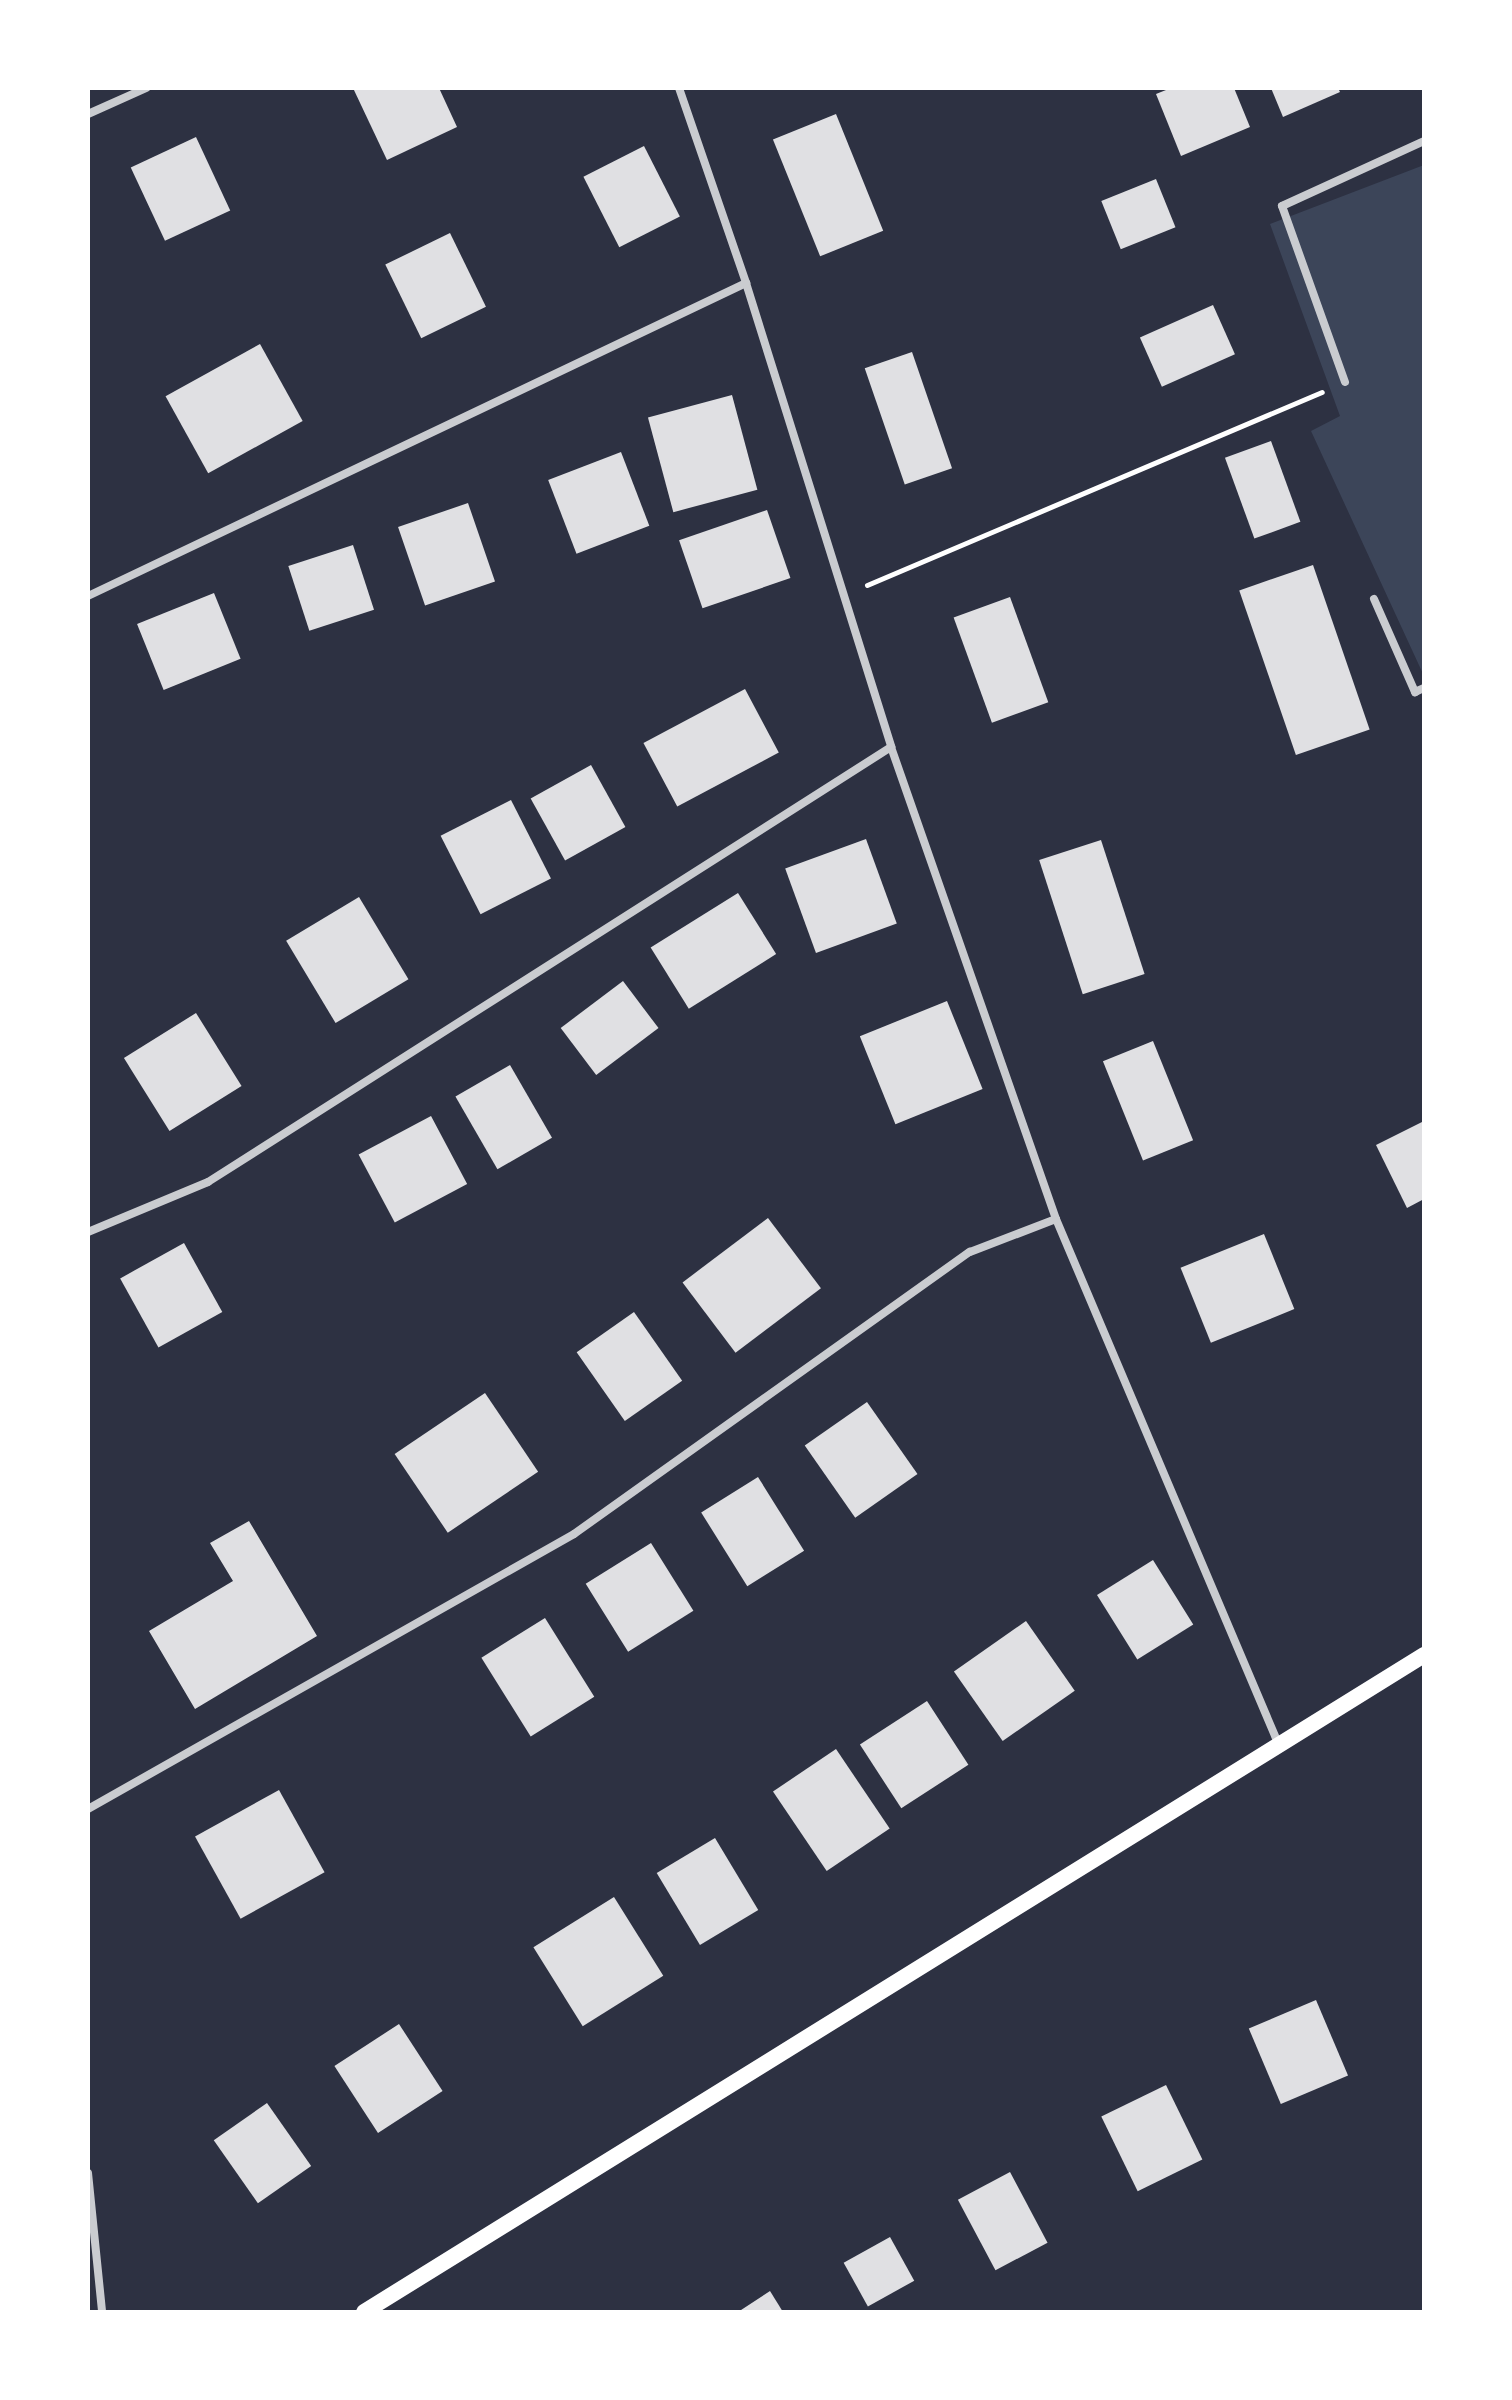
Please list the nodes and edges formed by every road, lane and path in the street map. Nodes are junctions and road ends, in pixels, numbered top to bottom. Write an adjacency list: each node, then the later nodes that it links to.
1 (146, 88): 3 (street)
2 (679, 88): 5 (street)
3 (88, 114)
4 (1424, 141): 6 (street)
5 (746, 283): 7 (street); 8 (street)
6 (1345, 382): 8 (path)
7 (88, 596)
8 (843, 596): 11 (street)
9 (1374, 599): 10 (street)
10 (1424, 688)
11 (891, 747): 12 (street); 13 (street)
12 (1056, 1219): 15 (street); 16 (street)
13 (88, 1232)
14 (1424, 1655): 15 (main road)
15 (1278, 1743): 19 (main road)
16 (88, 1809)
17 (88, 2173): 18 (street)
18 (102, 2312)
19 (364, 2312)

